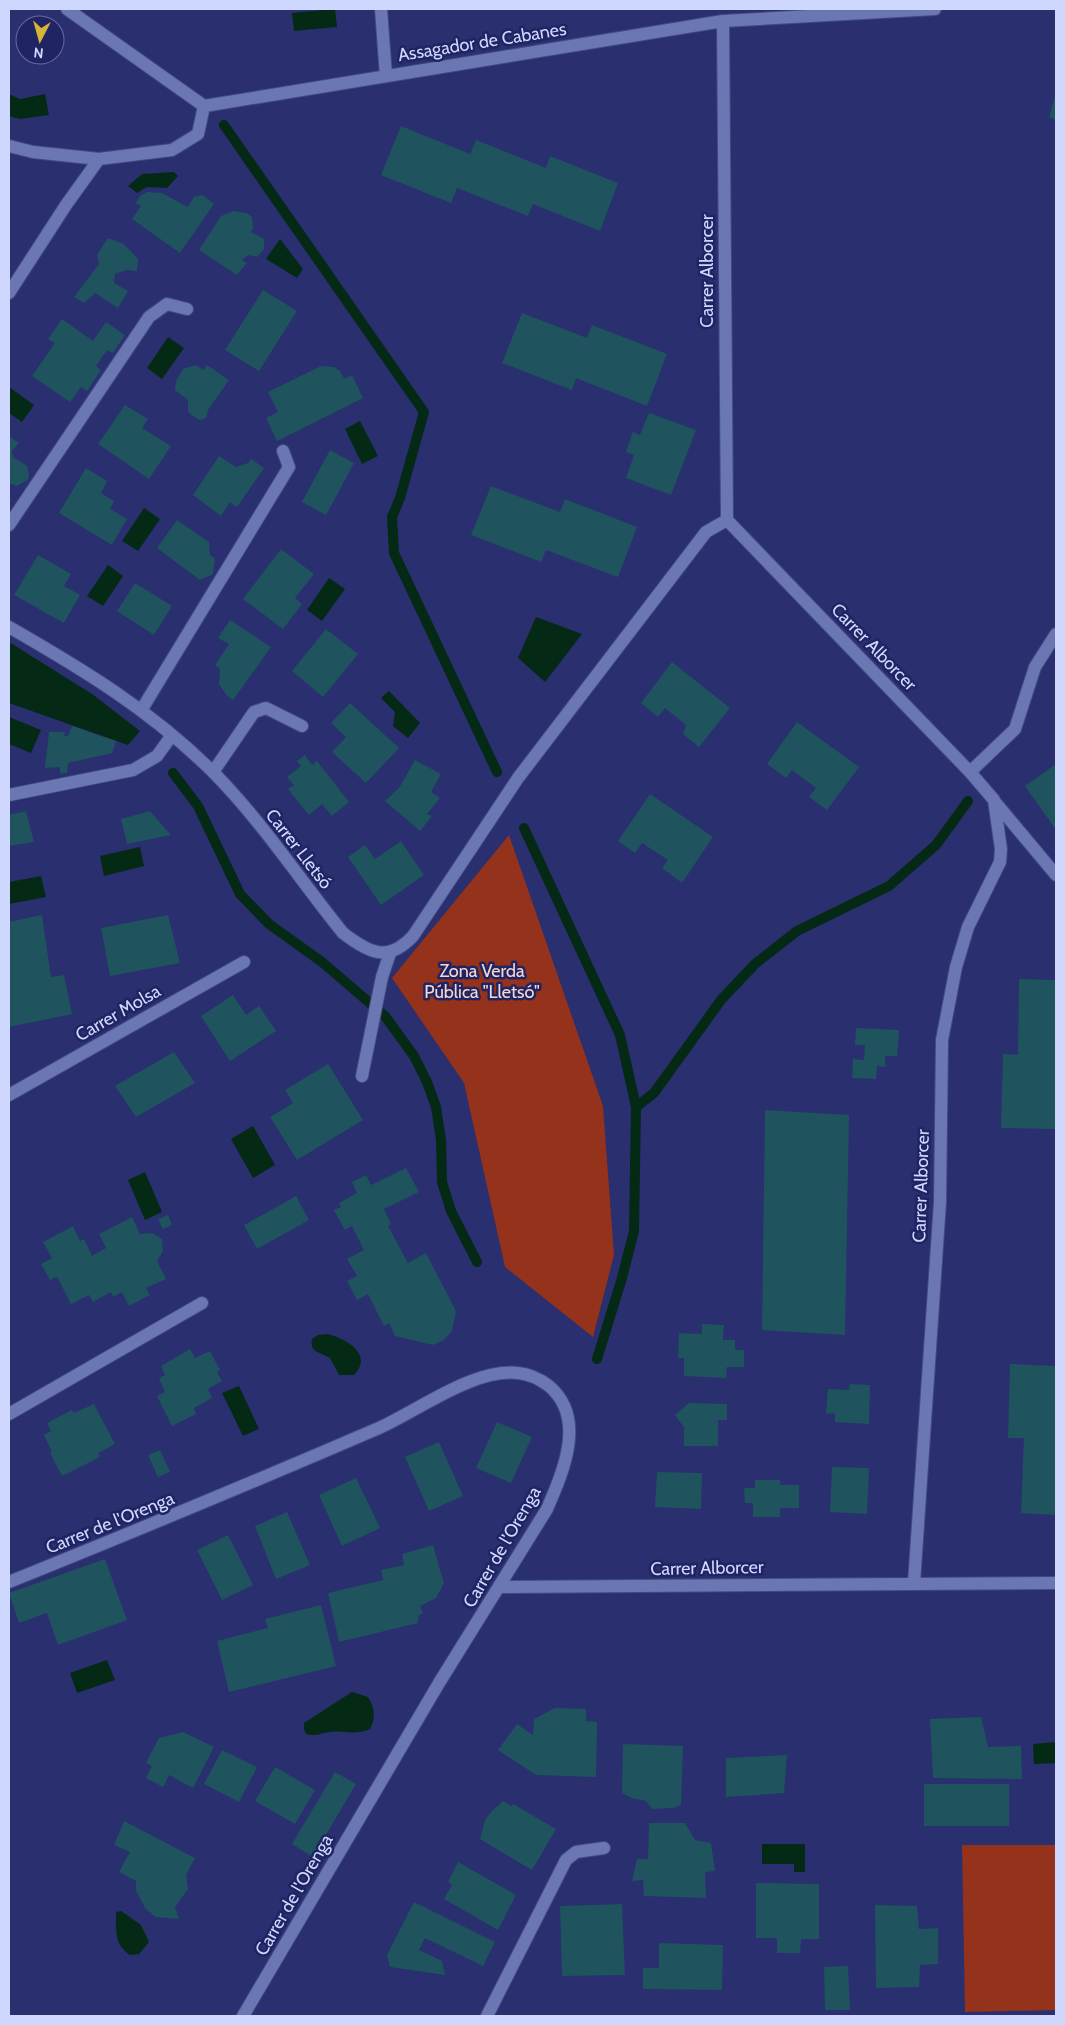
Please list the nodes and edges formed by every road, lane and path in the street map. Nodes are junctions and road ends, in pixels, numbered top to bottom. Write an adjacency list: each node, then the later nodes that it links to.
1 (67, 9): 6 (street)
2 (381, 9): 5 (street)
3 (934, 9): 4 (street, Assagador de Cabanes)
4 (722, 21): 5 (street, Assagador de Cabanes); 12 (street, Carrer Alborcer)
5 (386, 76): 6 (street, Assagador de Cabanes)
6 (204, 106): 8 (street)
7 (9, 146): 8 (street)
8 (99, 159): 9 (street)
9 (9, 293)
10 (187, 309): 13 (street)
11 (283, 451): 16 (street)
12 (727, 520): 20 (street, Carrer Alborcer); 24 (street)
13 (9, 525)
14 (9, 627): 16 (street, Carrer Lletsó)
15 (1056, 634): 20 (street)
16 (142, 709): 18 (street, Carrer Lletsó)
17 (302, 726): 19 (street)
18 (172, 735): 19 (street, Carrer Lletsó); 21 (street)
19 (213, 772): 24 (street, Carrer Lletsó)
20 (970, 772): 22 (street, Carrer Alborcer)
21 (9, 795)
22 (994, 800): 23 (street, Carrer Alborcer); 31 (street, Carrer Alborcer)
23 (1056, 874)
24 (390, 953): 26 (street)
25 (244, 962): 27 (street, Carrer Molsa)
26 (362, 1076)
27 (9, 1095)
28 (202, 1302): 29 (street)
29 (9, 1414)
30 (9, 1582): 33 (street, Carrer de l'Orenga)
31 (914, 1583): 32 (street, Carrer Alborcer); 33 (street, Carrer Alborcer)
32 (1056, 1583)
33 (500, 1587): 35 (street, Carrer de l'Orenga)
34 (604, 1848): 36 (street)
35 (249, 2014)
36 (487, 2016)

